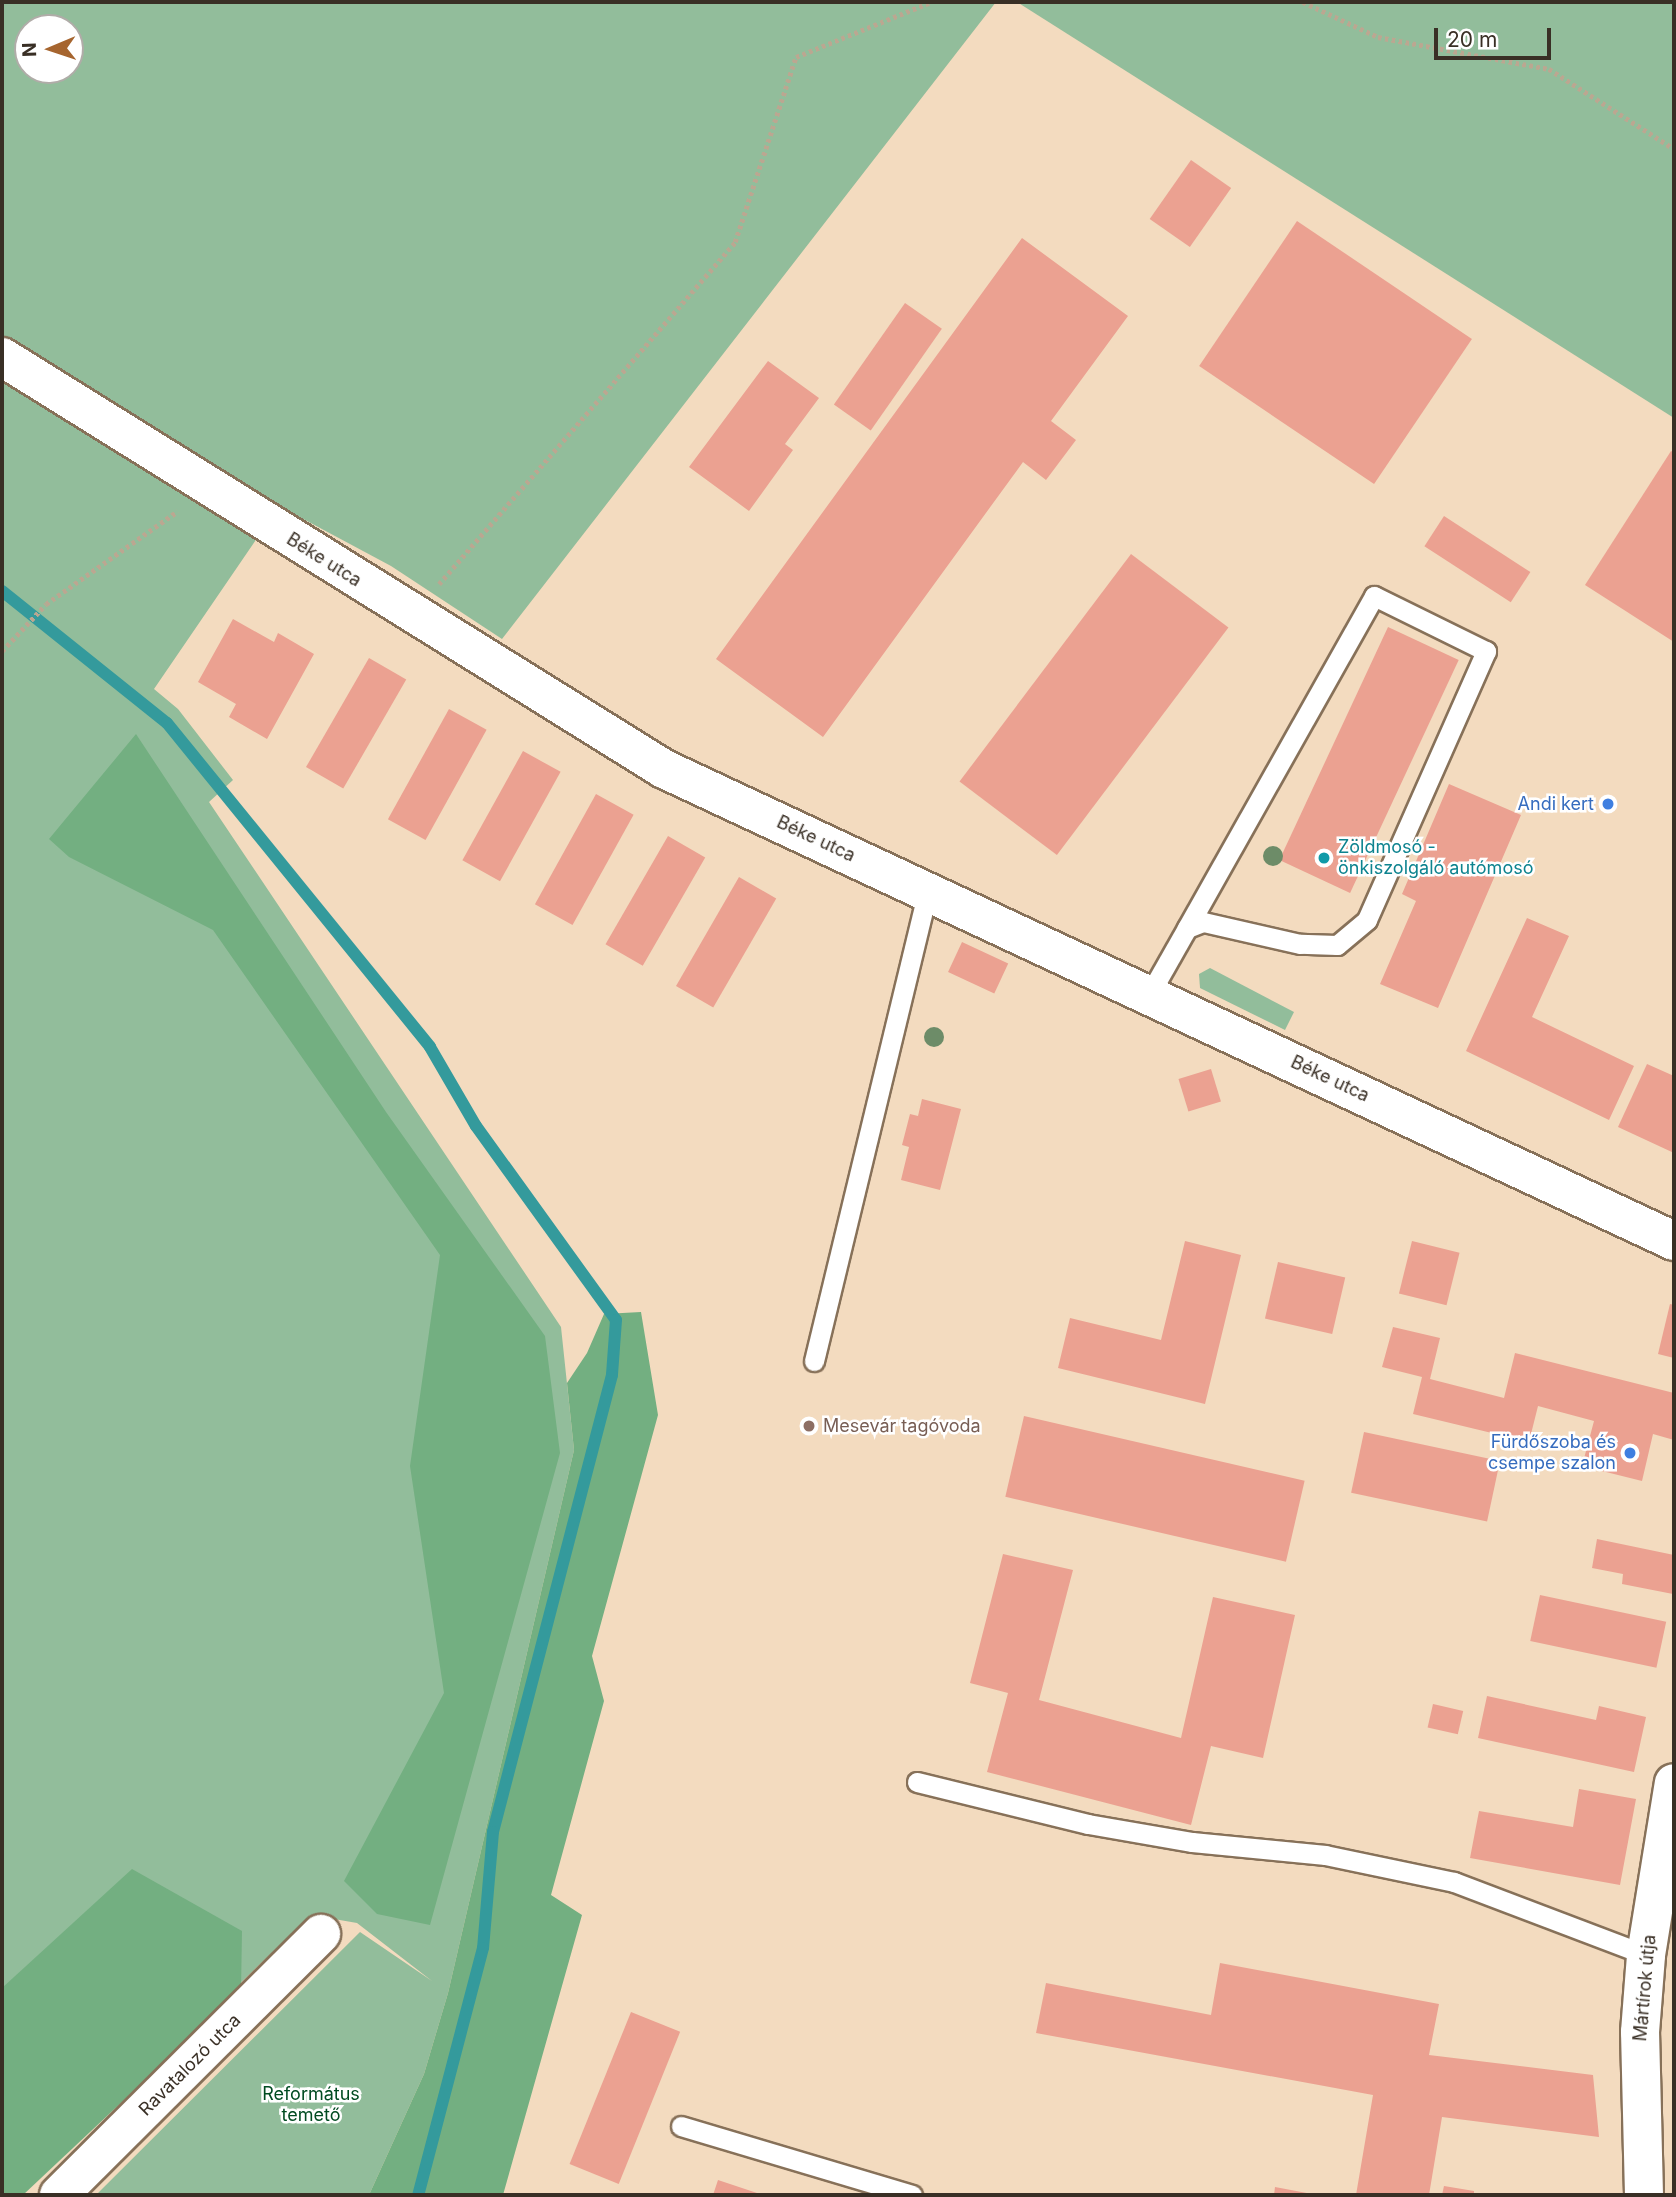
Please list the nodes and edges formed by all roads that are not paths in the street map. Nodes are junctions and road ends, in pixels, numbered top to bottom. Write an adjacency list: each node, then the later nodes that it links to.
1 (2, 357): 2 (street, Béke utca)
2 (928, 890): 4 (street, Béke utca); 6 (lane)
3 (1187, 928): 3 (lane); 4 (lane)
4 (1149, 995): 5 (street, Béke utca)
5 (1674, 1241)
6 (814, 1361)
7 (917, 1782): 10 (lane)
8 (1674, 1783): 10 (street, Mártírok útja)
9 (321, 1934): 12 (street, Ravatalozó utca)
10 (1646, 1955): 14 (street, Mártírok útja)
11 (681, 2126): 13 (lane)
12 (59, 2195)
13 (912, 2195)
14 (1644, 2195)

